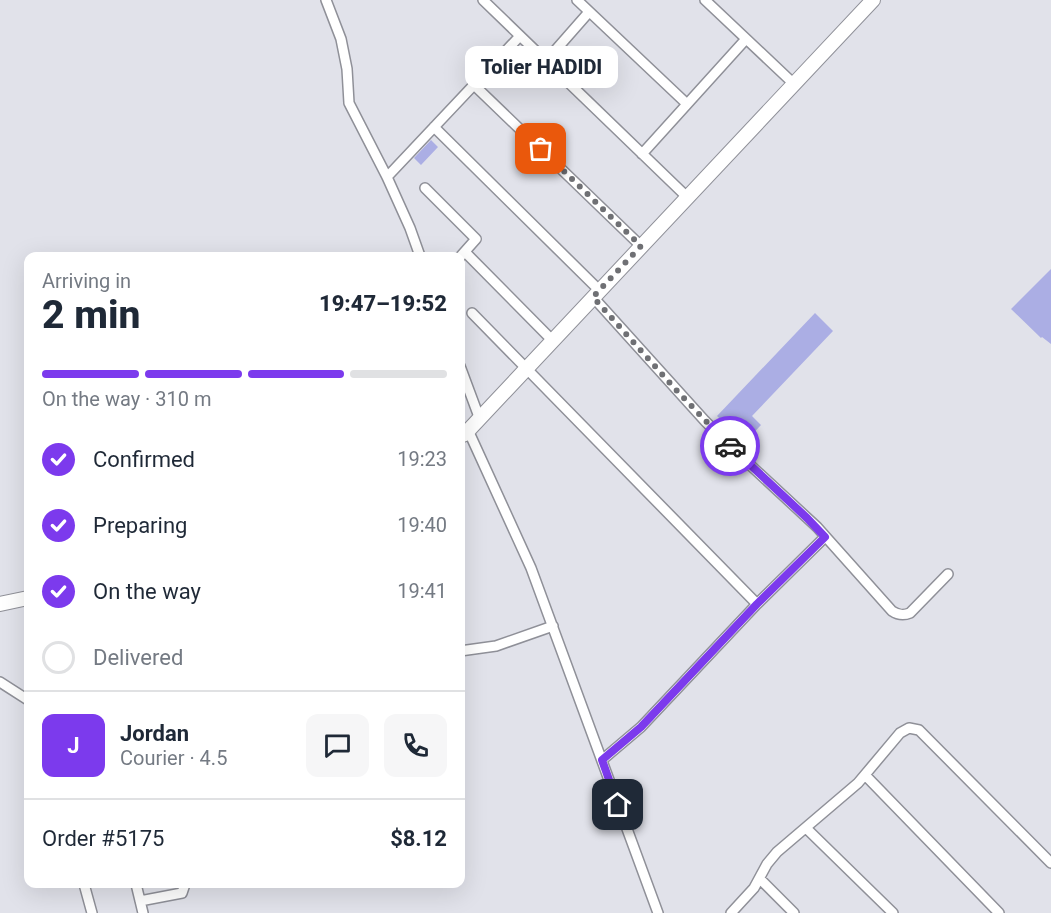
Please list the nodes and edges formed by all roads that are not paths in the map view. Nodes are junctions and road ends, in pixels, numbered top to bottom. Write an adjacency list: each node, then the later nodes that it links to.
1 (326, 0): 15 (street)
2 (483, 0): 7 (street)
3 (577, 0): 6 (street)
4 (705, 0): 8 (street)
5 (873, 0): 10 (street)
6 (590, 12): 9 (street); 12 (street)
7 (520, 36): 9 (street); 11 (street)
8 (746, 39): 10 (street); 12 (street)
9 (546, 61): 14 (street)
10 (794, 84): 17 (street)
11 (474, 85): 13 (street); 18 (street)
12 (687, 104): 14 (street)
13 (434, 127): 15 (street); 22 (street)
14 (642, 154): 17 (street)
15 (387, 177): 19 (street)
16 (425, 188): 20 (street)
17 (687, 198): 18 (street)
18 (641, 246): 22 (street)
19 (419, 252)
20 (465, 253)
21 (465, 257): 24 (street)
22 (596, 293): 24 (street); 30 (street)
23 (471, 313): 25 (street)
24 (552, 340): 25 (street)
25 (525, 368): 27 (street); 34 (street)
26 (465, 379): 27 (street)
27 (479, 417): 28 (street)
28 (465, 432)
29 (465, 435): 35 (street)
30 (825, 537): 31 (street); 34 (street)
31 (948, 574)
32 (24, 599): 33 (street)
33 (0, 604)
34 (757, 604): 39 (street)
35 (553, 626): 36 (street); 39 (street)
36 (465, 650)
37 (0, 682): 38 (street)
38 (24, 696)
39 (602, 760): 50 (street)
40 (865, 775): 41 (street); 42 (street); 54 (street)
41 (806, 828): 43 (street); 53 (street)
42 (1051, 863)
43 (759, 879): 51 (street); 52 (street)
44 (85, 888): 48 (street)
45 (137, 888): 47 (street)
46 (184, 888): 47 (street)
47 (140, 901): 49 (street)
48 (92, 913)
49 (143, 913)
50 (658, 913)
51 (731, 913)
52 (794, 913)
53 (893, 913)
54 (999, 913)

